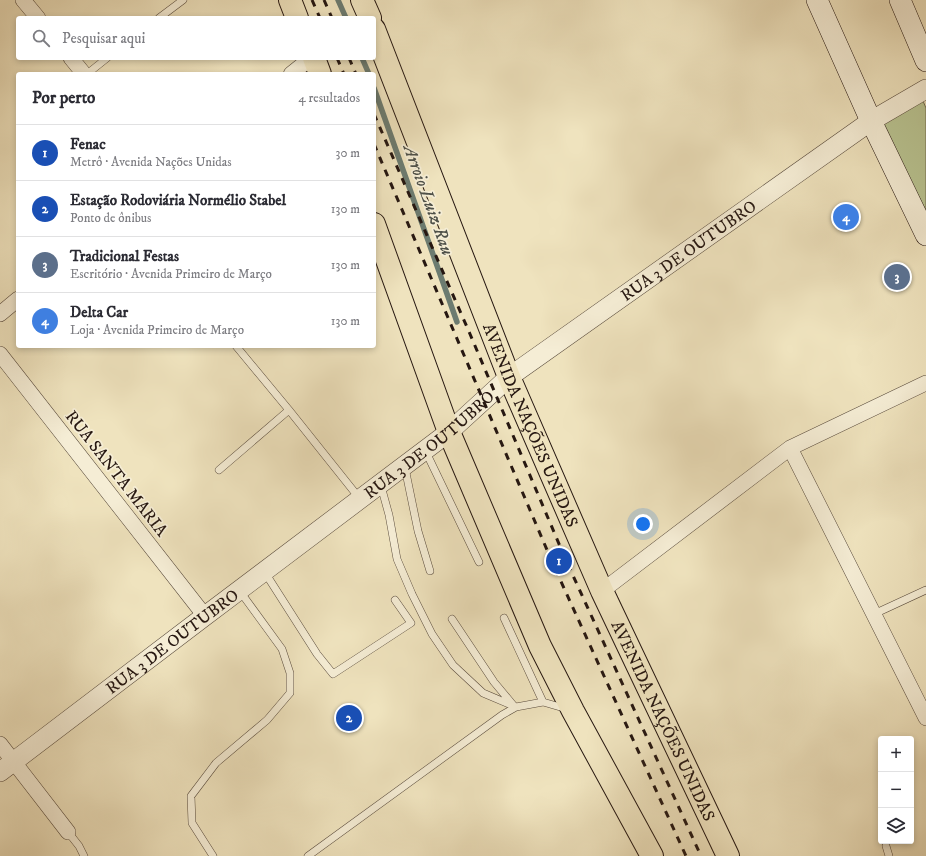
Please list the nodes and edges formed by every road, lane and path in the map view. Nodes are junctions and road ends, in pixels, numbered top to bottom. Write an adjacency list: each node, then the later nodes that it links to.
1 (23, 0): 7 (street)
2 (183, 0): 8 (lane)
3 (290, 0): 9 (main road)
4 (362, 0): 10 (main road)
5 (817, 0): 22 (main road)
6 (900, 0): 16 (main road)
7 (36, 16)
8 (162, 16)
9 (296, 16)
10 (369, 16)
11 (376, 34): 29 (main road, AVENIDA NAÇÕES UNIDAS)
12 (73, 60): 17 (street)
13 (104, 60): 18 (lane)
14 (309, 60): 19 (street)
15 (313, 60): 20 (main road)
16 (926, 61)
17 (84, 72)
18 (89, 72)
19 (294, 72)
20 (319, 72)
21 (926, 89): 22 (street, RUA 3 DE OUTUBRO)
22 (871, 121): 24 (main road); 29 (street, RUA 3 DE OUTUBRO)
23 (376, 230): 32 (main road)
24 (926, 234)
25 (16, 301): 26 (street)
26 (0, 314)
27 (238, 348): 31 (lane)
28 (0, 354): 47 (street, RUA SANTA MARIA)
29 (509, 377): 32 (street, RUA 3 DE OUTUBRO); 44 (main road, AVENIDA NAÇÕES UNIDAS)
30 (926, 383): 33 (street)
31 (289, 410): 36 (lane); 38 (lane)
32 (449, 432): 34 (street, RUA 3 DE OUTUBRO); 52 (main road)
33 (790, 448): 44 (street); 46 (street)
34 (425, 450): 35 (street, RUA 3 DE OUTUBRO); 39 (lane)
35 (404, 466): 37 (street, RUA 3 DE OUTUBRO); 41 (lane)
36 (219, 470)
37 (380, 484): 38 (street, RUA 3 DE OUTUBRO); 51 (lane)
38 (360, 499): 40 (street, RUA 3 DE OUTUBRO)
39 (479, 562)
40 (264, 571): 42 (street, RUA 3 DE OUTUBRO); 45 (lane)
41 (430, 571)
42 (239, 590): 47 (street, RUA 3 DE OUTUBRO); 59 (lane)
43 (926, 590): 46 (lane)
44 (602, 591): 62 (main road, AVENIDA NAÇÕES UNIDAS)
45 (395, 600)
46 (874, 614): 53 (street)
47 (204, 616): 55 (street, RUA 3 DE OUTUBRO)
48 (504, 618): 50 (lane)
49 (452, 619): 51 (lane)
50 (543, 702): 51 (lane); 52 (lane)
51 (516, 707): 60 (lane)
52 (573, 711): 61 (main road)
53 (926, 718)
54 (0, 744): 55 (street)
55 (7, 767): 56 (street)
56 (68, 832): 58 (lane)
57 (886, 846): 63 (lane)
58 (84, 856)
59 (213, 856)
60 (308, 856)
61 (652, 856)
62 (728, 856)
63 (889, 856)

